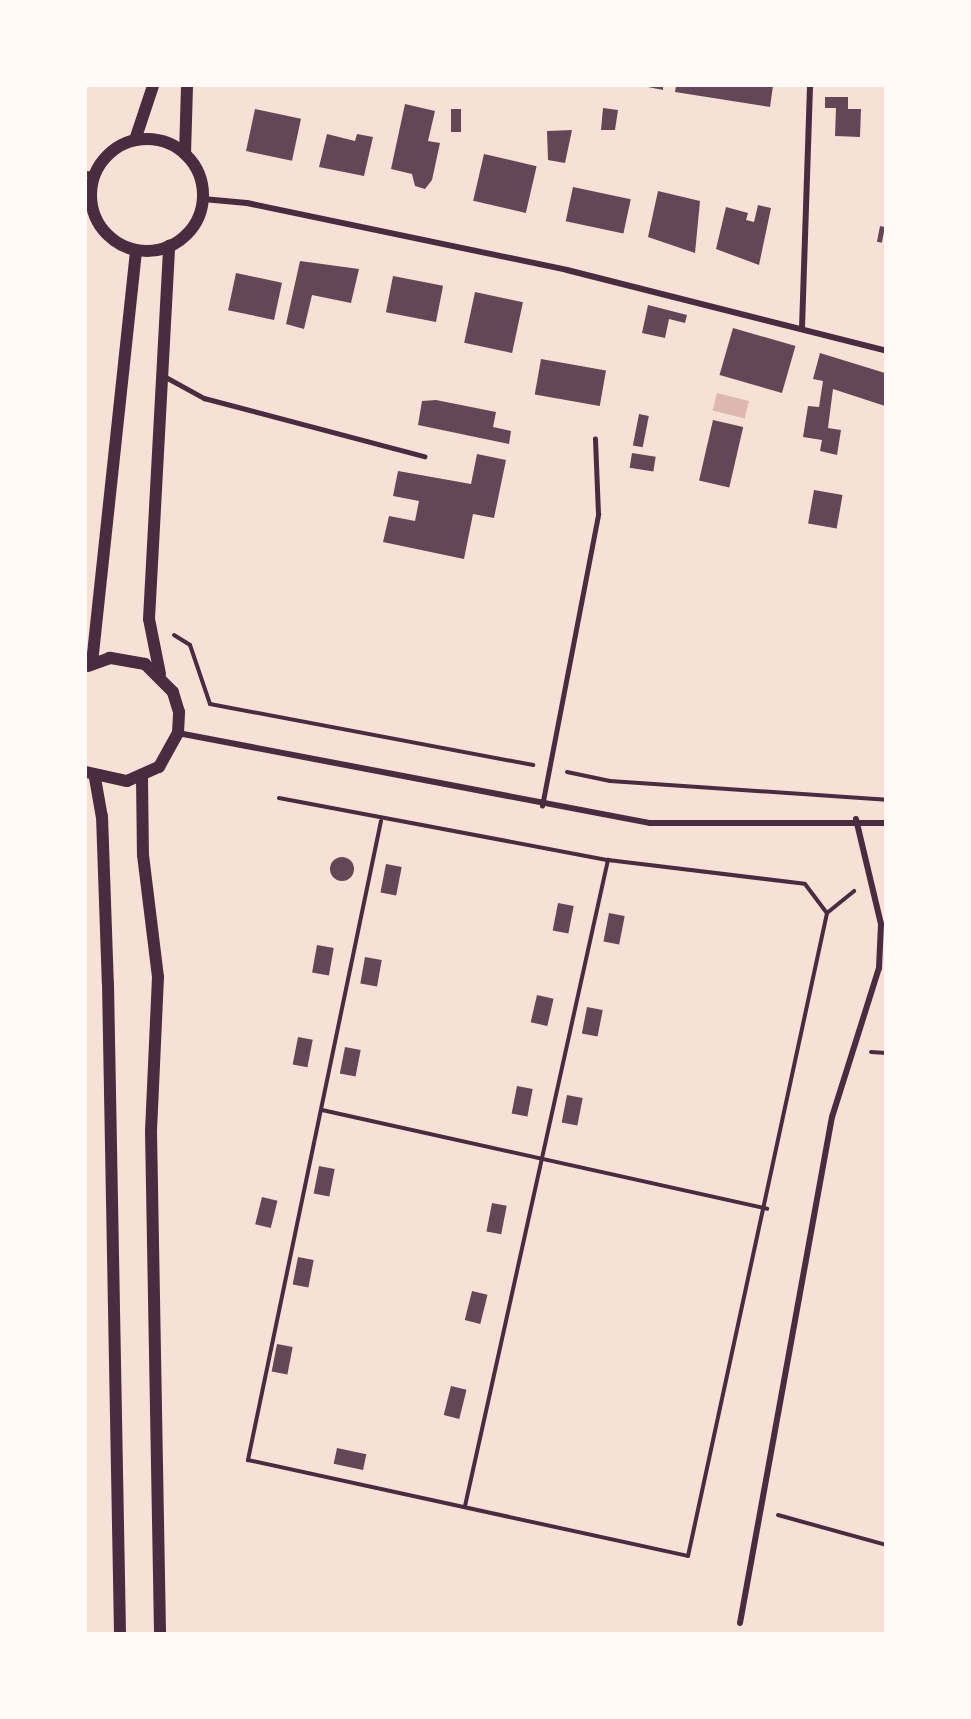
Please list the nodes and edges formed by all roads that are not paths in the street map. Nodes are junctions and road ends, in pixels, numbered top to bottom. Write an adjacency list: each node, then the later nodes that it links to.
1 (153, 86): 4 (main road)
2 (187, 86): 5 (main road)
3 (810, 86): 10 (street)
4 (135, 140): 5 (main road); 6 (main road)
5 (185, 154): 7 (main road)
6 (90, 174): 9 (main road)
7 (203, 199): 8 (main road); 10 (street)
8 (169, 246): 9 (main road); 12 (main road)
9 (136, 250): 15 (main road)
10 (802, 328): 11 (street)
11 (885, 351)
12 (160, 373): 14 (lane); 16 (main road)
13 (595, 439): 20 (lane)
14 (424, 456)
15 (89, 665): 16 (main road)
16 (160, 675): 17 (main road)
17 (178, 733): 19 (main road); 20 (street)
18 (90, 775): 19 (main road); 24 (main road)
19 (142, 777): 25 (main road)
20 (542, 806): 21 (street)
21 (856, 819): 22 (street); 23 (street)
22 (885, 823)
23 (740, 1623)
24 (120, 1634)
25 (159, 1634)

